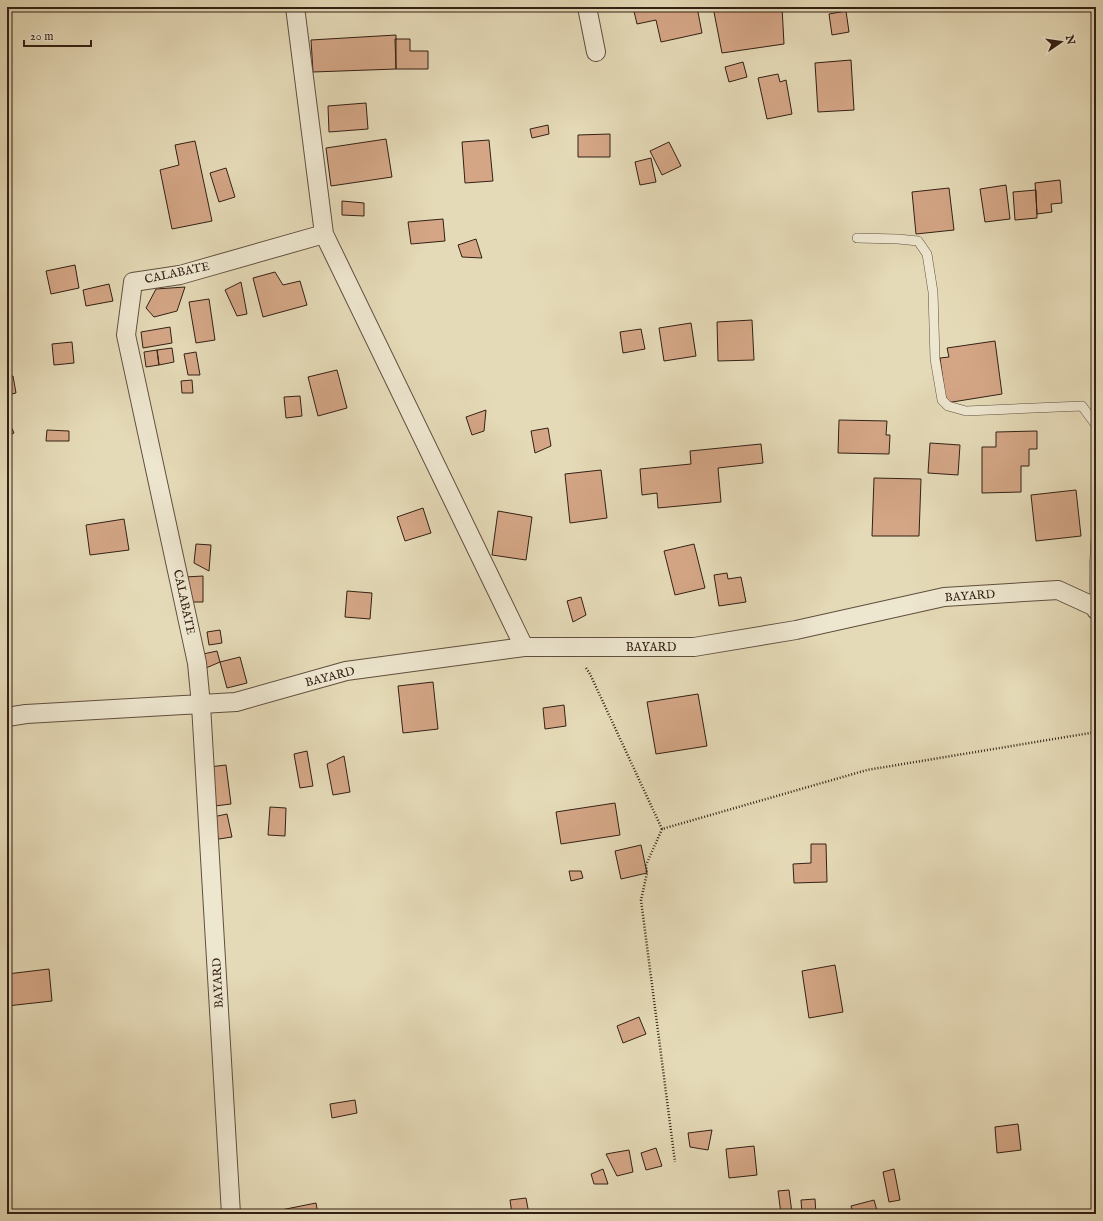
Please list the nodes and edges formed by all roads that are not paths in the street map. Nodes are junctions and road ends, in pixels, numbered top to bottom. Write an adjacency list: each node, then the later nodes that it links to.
1 (295, 7): 4 (street)
2 (587, 7): 3 (street)
3 (596, 52)
4 (324, 234): 9 (street); 10 (street, CALABATE)
5 (857, 238): 6 (lane)
6 (1096, 425)
7 (1096, 536): 8 (lane)
8 (1095, 608): 9 (street, BAYARD)
9 (524, 647): 10 (street, BAYARD)
10 (202, 705): 11 (street, BAYARD); 12 (street, BAYARD)
11 (7, 717)
12 (231, 1214)

